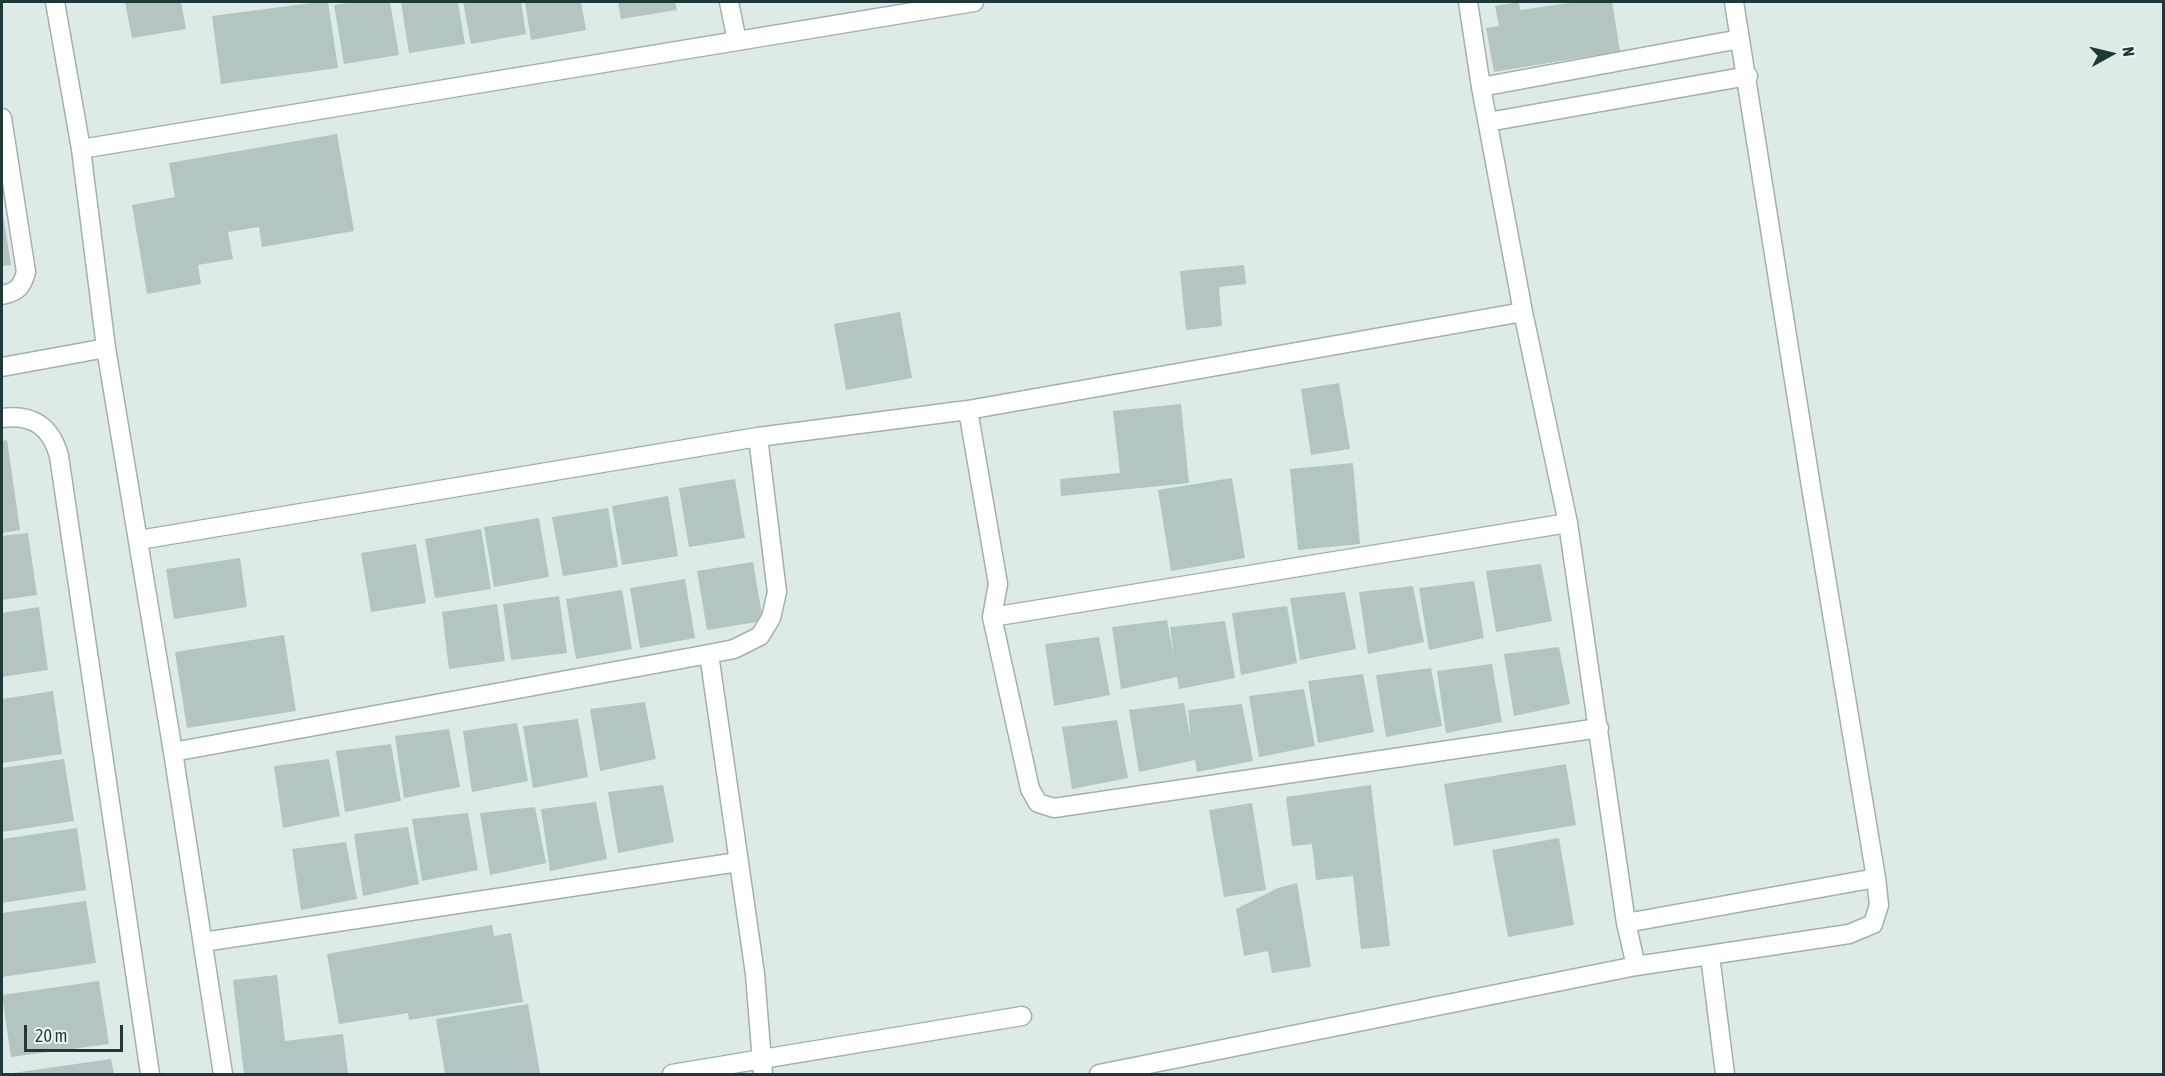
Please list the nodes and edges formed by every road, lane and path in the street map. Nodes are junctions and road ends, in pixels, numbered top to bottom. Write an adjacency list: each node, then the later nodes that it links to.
1 (55, 2): 13 (street)
2 (729, 2): 8 (street)
3 (974, 2): 6 (street)
4 (1468, 2): 10 (street)
5 (1734, 2): 7 (street)
6 (896, 7): 8 (street)
7 (1740, 39): 9 (street); 10 (street)
8 (737, 41): 13 (street)
9 (1748, 76): 12 (street); 29 (street)
10 (1481, 87): 12 (street)
11 (2, 118): 14 (street)
12 (1488, 122): 16 (street)
13 (81, 149): 17 (street)
14 (6, 170): 15 (street)
15 (2, 295)
16 (1523, 312): 19 (street); 22 (street)
17 (106, 348): 18 (street); 23 (street)
18 (2, 368)
19 (968, 410): 21 (street); 24 (street)
20 (2, 418): 36 (street)
21 (758, 437): 23 (street); 25 (street)
22 (1568, 523): 24 (street); 26 (street)
23 (139, 540): 27 (street)
24 (992, 617): 26 (street)
25 (709, 654): 27 (street); 28 (street)
26 (1599, 728): 30 (street)
27 (173, 752): 31 (street)
28 (738, 862): 31 (street); 35 (street)
29 (1876, 878): 30 (street); 32 (street)
30 (1626, 923): 33 (street)
31 (203, 942): 37 (street)
32 (1710, 956): 33 (street); 40 (street)
33 (1636, 966): 39 (street)
34 (1022, 1016): 35 (street)
35 (763, 1067): 38 (street)
36 (150, 1074)
37 (223, 1074)
38 (672, 1074)
39 (1099, 1074)
40 (1725, 1074)

